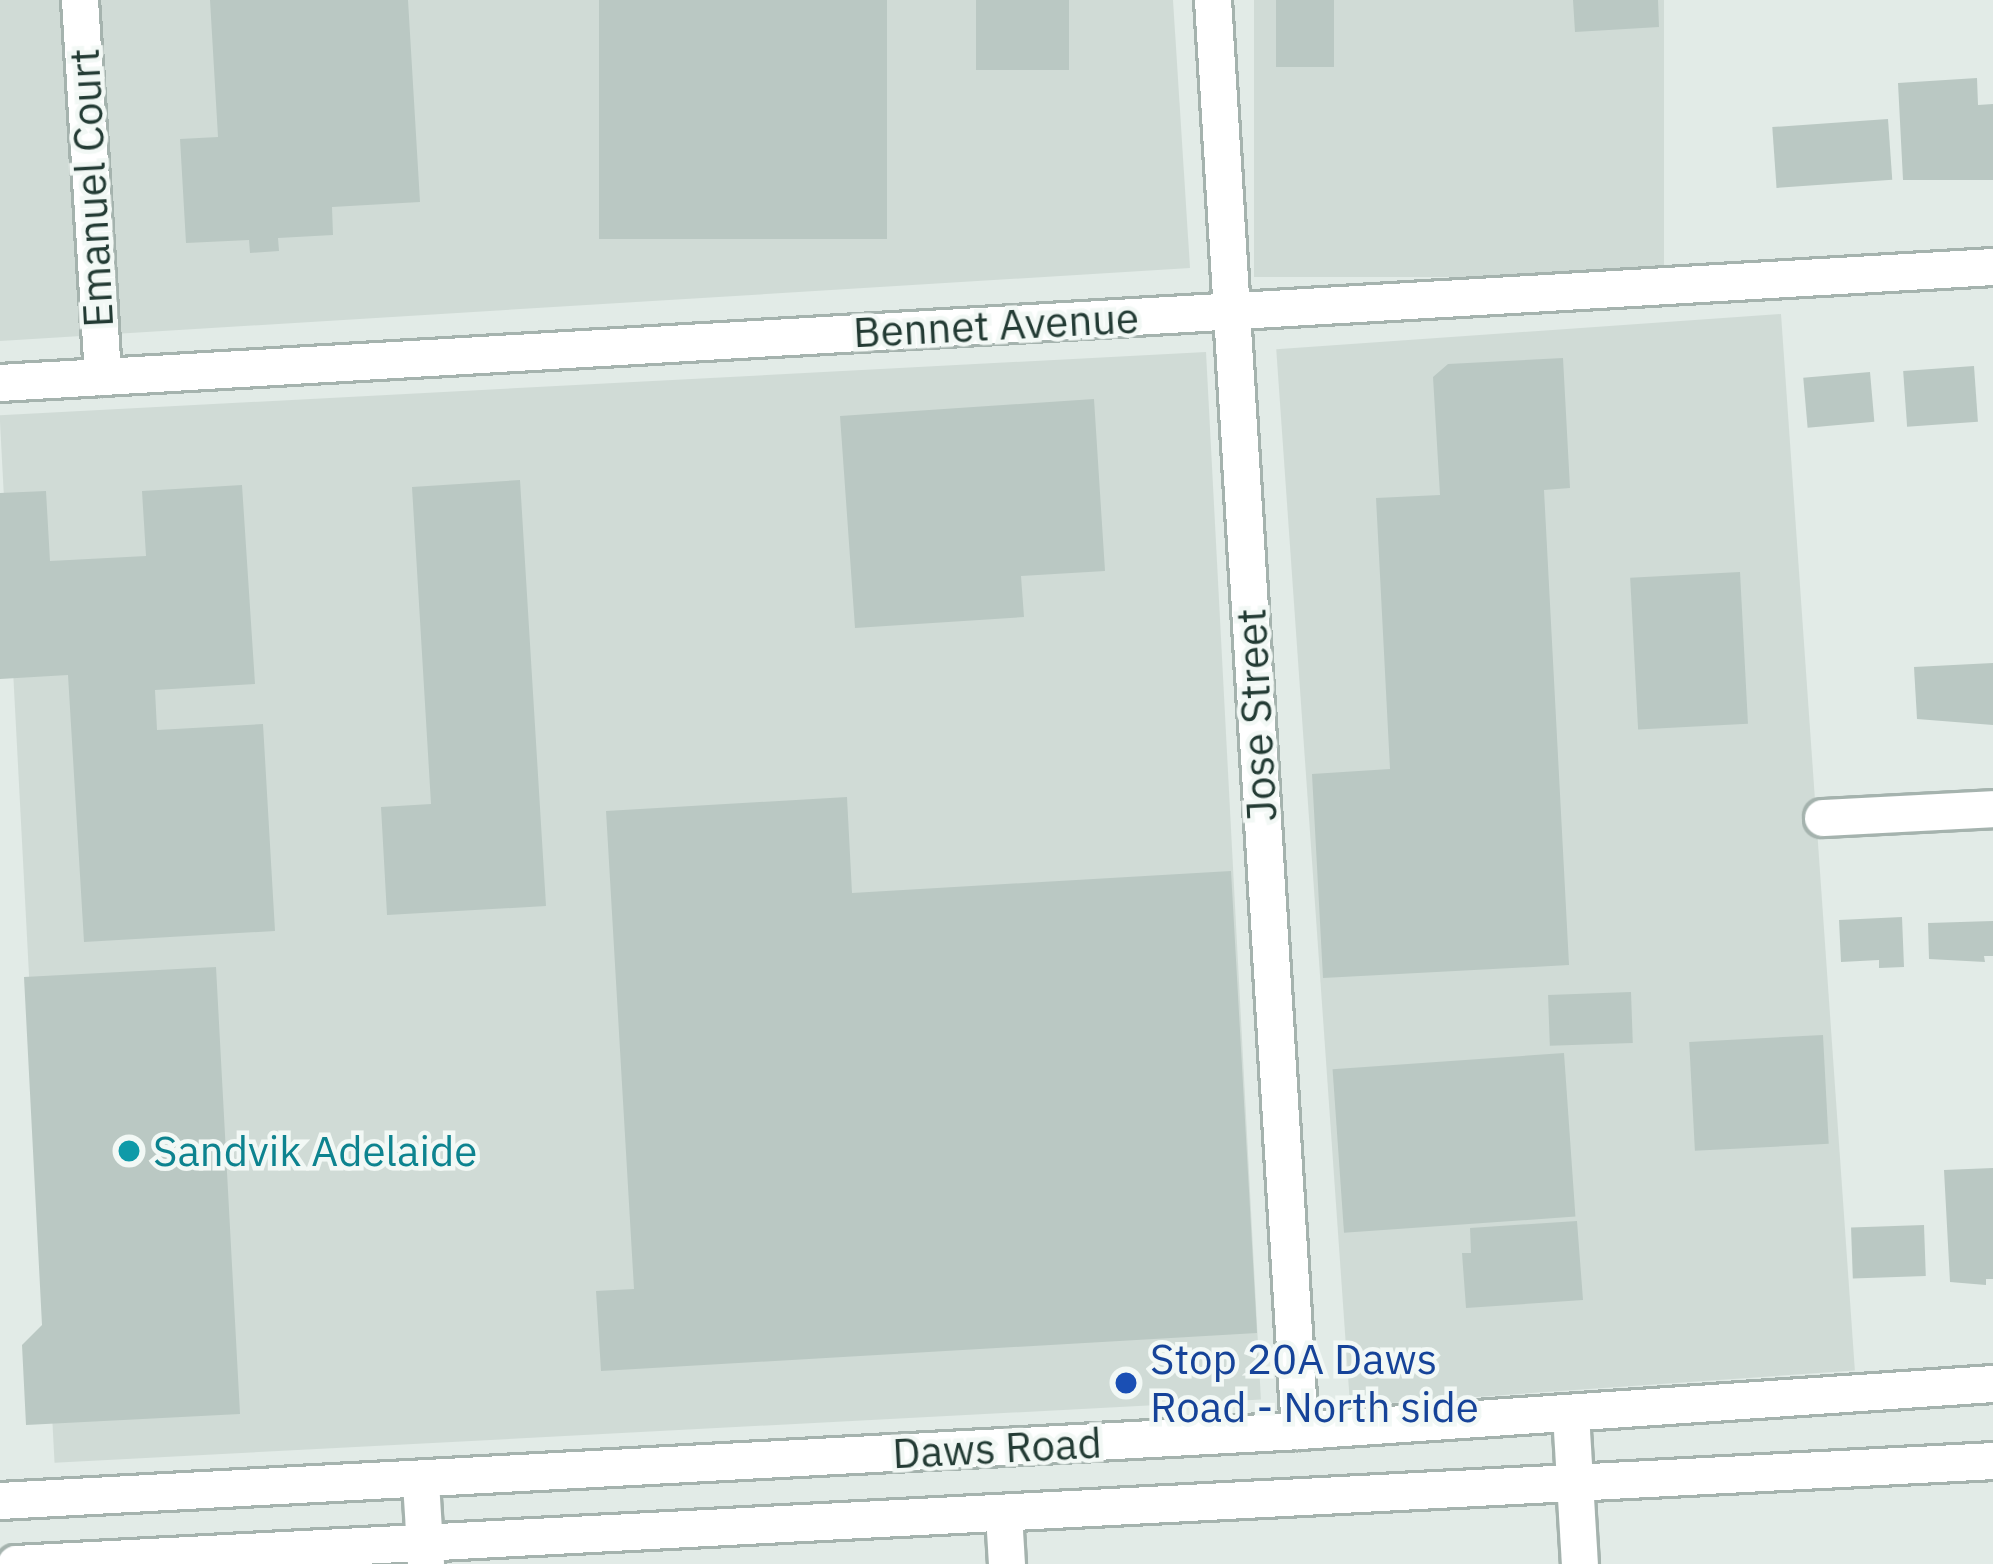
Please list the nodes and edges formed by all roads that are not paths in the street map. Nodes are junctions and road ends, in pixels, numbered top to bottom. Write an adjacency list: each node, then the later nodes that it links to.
1 (80, 0): 5 (street, Emanuel Court)
2 (1213, 0): 4 (street, Jose Street)
3 (1993, 267): 4 (street, Bennet Avenue)
4 (1232, 311): 5 (street, Bennet Avenue); 11 (street, Jose Street)
5 (103, 376): 6 (street, Bennet Avenue)
6 (0, 382)
7 (1993, 809): 8 (street)
8 (1822, 818)
9 (1993, 1384): 10 (street, Daws Road)
10 (1571, 1414): 11 (street, Daws Road); 14 (street)
11 (1300, 1431): 13 (street, Daws Road)
12 (1993, 1461): 14 (street, Daws Road)
13 (421, 1482): 15 (street, Daws Road); 17 (street)
14 (1575, 1485): 16 (street, Daws Road); 20 (street)
15 (0, 1501)
16 (1004, 1514): 17 (street, Daws Road); 19 (street)
17 (425, 1554): 18 (street, Daws Road)
18 (16, 1564)
19 (1006, 1564)
20 (1580, 1564)

